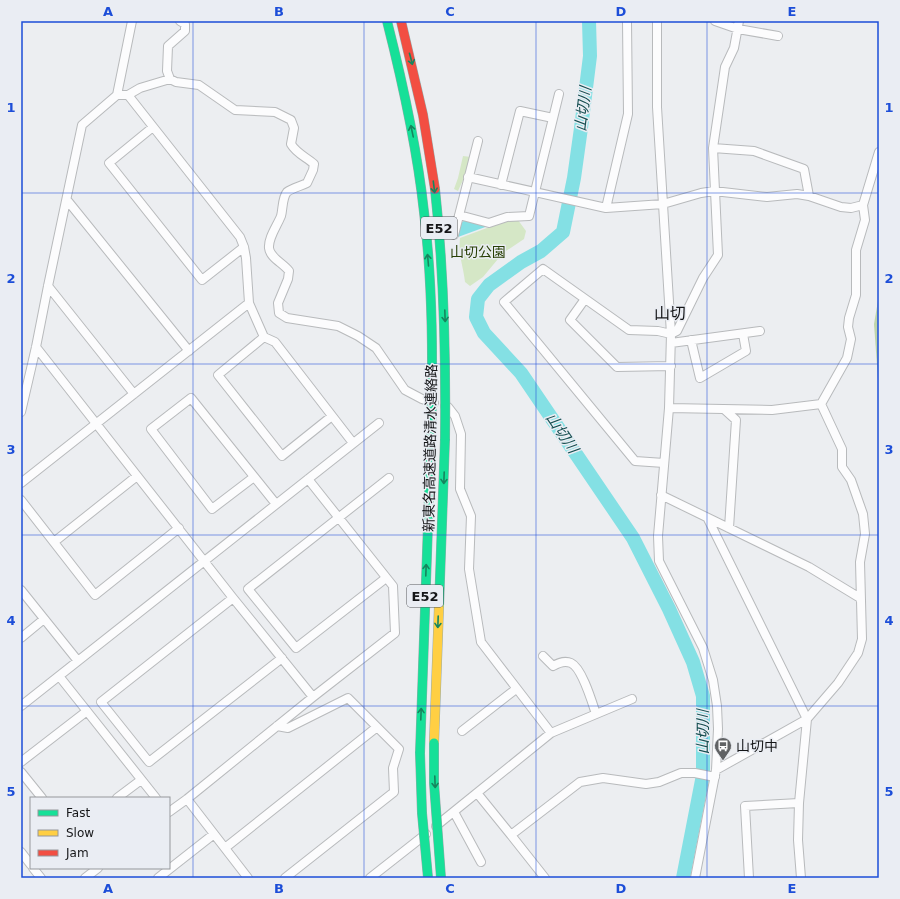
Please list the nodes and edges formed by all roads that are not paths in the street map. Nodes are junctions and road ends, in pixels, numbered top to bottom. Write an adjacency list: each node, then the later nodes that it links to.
1 (132, 21): 12 (street)
2 (180, 21): 10 (street)
3 (387, 21): 116 (highway, 新東名高速道路清水連絡路 / E52, one-way to 3, bridge)
4 (401, 21): 117 (highway, 新東名高速道路清水連絡路 / E52, one-way to 117, bridge)
5 (627, 21): 27 (street)
6 (657, 21): 25 (street)
7 (715, 21): 8 (street)
8 (738, 25): 9 (street); 17 (street)
9 (778, 36)
10 (170, 79): 13 (street); 77 (street)
11 (559, 94): 14 (street)
12 (117, 95): 13 (street); 24 (street)
13 (128, 95): 15 (street)
14 (553, 118): 20 (street); 22 (street)
15 (153, 127): 30 (street); 30 (street)
16 (478, 141): 19 (street)
17 (713, 148): 21 (street); 23 (street)
18 (879, 152): 26 (street)
19 (468, 177): 20 (street); 28 (street)
20 (501, 185): 22 (street)
21 (714, 191): 23 (street); 25 (street); 35 (street)
22 (535, 192): 27 (street); 28 (street)
23 (808, 196): 26 (street)
24 (67, 200): 31 (street); 41 (street)
25 (663, 204): 27 (street); 35 (street)
26 (863, 205): 44 (street)
27 (606, 208)
28 (459, 215): 29 (street)
29 (454, 235)
30 (244, 247): 33 (street)
31 (48, 286): 40 (street); 43 (street)
32 (585, 299): 35 (street); 42 (street); 52 (street)
33 (248, 303): 37 (street); 41 (street)
34 (760, 332): 36 (street)
35 (671, 334): 39 (street)
36 (743, 334): 38 (street); 38 (street)
37 (264, 337): 48 (street); 48 (street)
38 (691, 340): 39 (street)
39 (671, 343): 42 (street)
40 (36, 347): 47 (street); 49 (street)
41 (189, 351): 43 (street)
42 (670, 366): 45 (street)
43 (134, 394): 49 (street)
44 (821, 404): 46 (street); 70 (street)
45 (669, 408): 46 (street); 52 (street)
46 (725, 410): 64 (street)
47 (21, 412)
48 (332, 416): 51 (street)
49 (97, 423): 53 (street); 57 (street)
50 (379, 423): 51 (street)
51 (353, 443): 56 (street)
52 (664, 463): 58 (street)
53 (137, 476): 63 (street); 65 (street)
54 (254, 477): 54 (street); 60 (street)
55 (389, 478): 61 (street)
56 (308, 479): 60 (street); 61 (street)
57 (21, 483)
58 (661, 495): 62 (street); 90 (street)
59 (21, 500): 65 (street)
60 (276, 504): 66 (street)
61 (338, 517): 67 (street); 67 (street)
62 (708, 518): 64 (street); 83 (street)
63 (179, 528): 65 (street); 66 (street)
64 (729, 528): 70 (street)
65 (54, 542)
66 (204, 561): 69 (street); 75 (street)
67 (386, 578): 78 (street)
68 (21, 590): 71 (street)
69 (233, 598): 74 (street); 74 (street)
70 (860, 598): 83 (street)
71 (44, 619): 72 (street); 75 (street)
72 (21, 638)
73 (544, 656): 82 (street)
74 (282, 658): 78 (street)
75 (78, 661): 76 (street)
76 (59, 676): 80 (street); 81 (street)
77 (516, 688): 86 (street); 87 (street)
78 (313, 697): 84 (street)
79 (632, 699): 82 (street)
80 (21, 706)
81 (87, 711): 88 (street); 91 (street)
82 (596, 714): 87 (street)
83 (808, 719): 90 (street); 97 (street)
84 (277, 726): 85 (street); 96 (street)
85 (377, 727): 102 (street); 114 (street)
86 (462, 731)
87 (551, 733): 92 (street)
88 (21, 762)
89 (21, 772): 93 (street)
90 (713, 774): 101 (street); 119 (street)
91 (141, 780): 94 (street); 95 (street)
92 (477, 793): 99 (street); 101 (street)
93 (41, 797)
94 (118, 797)
95 (155, 797)
96 (188, 799): 98 (street); 100 (street)
97 (799, 803): 120 (street); 121 (street)
98 (170, 811)
99 (454, 812): 104 (street); 115 (street)
100 (214, 834): 102 (street); 109 (street)
101 (511, 835): 118 (street)
102 (225, 848): 113 (street)
103 (21, 852): 105 (street)
104 (481, 862)
105 (30, 864)
106 (34, 869): 110 (street)
107 (97, 869): 111 (street)
108 (169, 869): 112 (street)
109 (170, 869)
110 (41, 878)
111 (85, 878)
112 (158, 878)
113 (248, 878)
114 (285, 878)
115 (370, 878)
116 (428, 878)
117 (441, 878)
118 (545, 878)
119 (695, 878)
120 (749, 878)
121 (801, 878)

